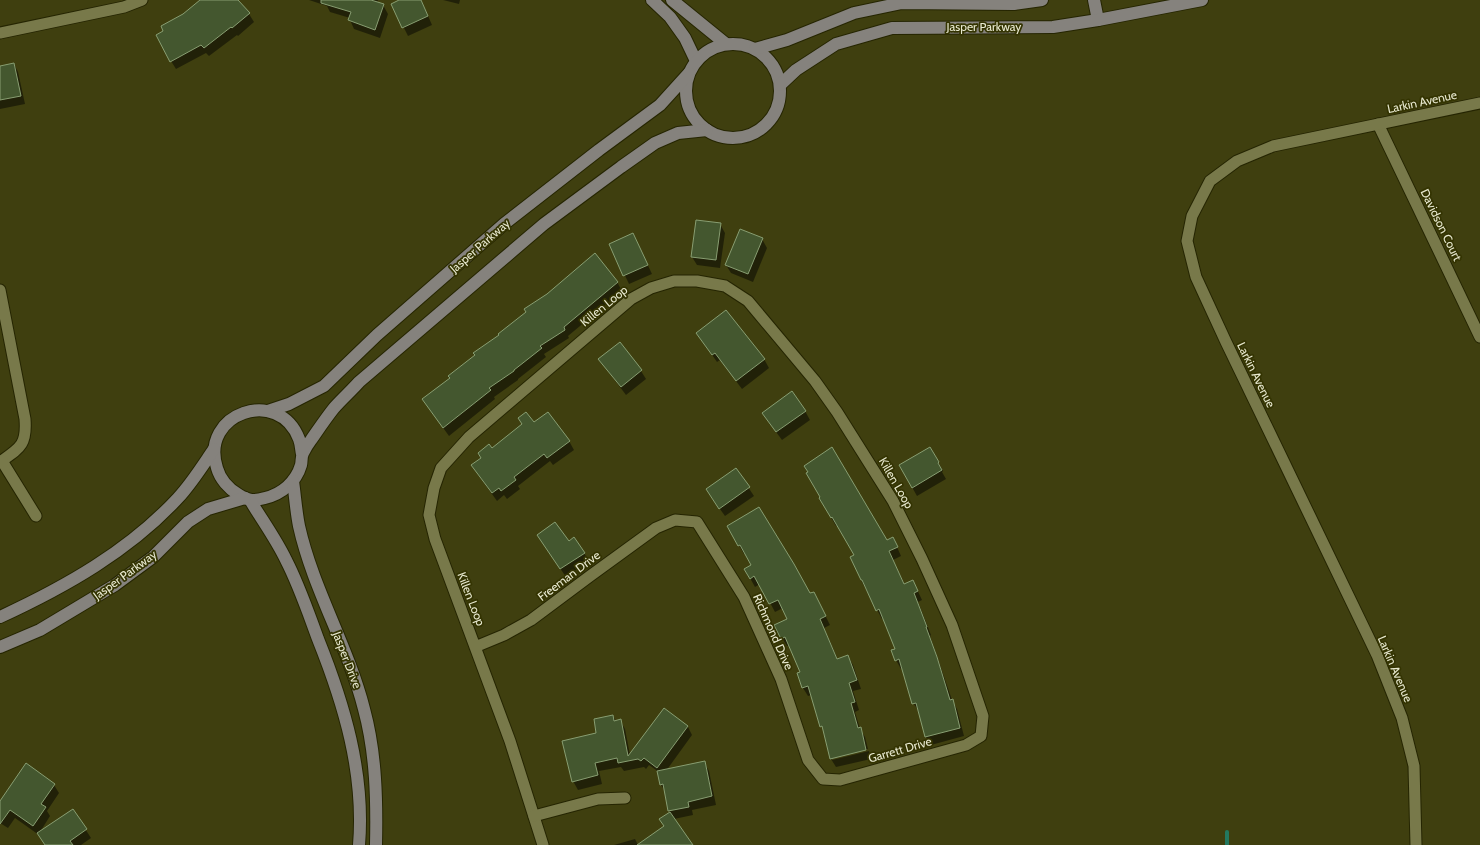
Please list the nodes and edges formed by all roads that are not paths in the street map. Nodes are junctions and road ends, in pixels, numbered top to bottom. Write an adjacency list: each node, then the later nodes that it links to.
1 (142, 0): 8 (street)
2 (652, 0): 11 (main road)
3 (672, 0): 9 (main road)
4 (1042, 0): 10 (main road, Jasper Parkway)
5 (1094, 0): 7 (main road)
6 (1202, 0): 7 (main road, Jasper Parkway)
7 (1098, 20): 13 (main road, Jasper Parkway)
8 (0, 33)
9 (726, 44): 10 (main road); 11 (main road)
10 (755, 49): 13 (main road)
11 (696, 61): 12 (main road)
12 (689, 73): 16 (main road); 19 (main road, Jasper Parkway)
13 (780, 85): 16 (main road)
14 (1480, 103): 15 (street, Larkin Avenue)
15 (1378, 124): 18 (street, Davidson Court); 37 (street, Larkin Avenue)
16 (707, 130): 21 (main road, Jasper Parkway)
17 (0, 290): 22 (street)
18 (1480, 337)
19 (268, 411): 20 (main road); 21 (main road)
20 (214, 449): 24 (main road); 27 (main road, Jasper Parkway)
21 (302, 454): 23 (main road)
22 (1, 462): 25 (street)
23 (293, 480): 24 (main road); 35 (main road, Jasper Drive)
24 (248, 499): 28 (main road, Jasper Parkway); 34 (main road, Jasper Drive)
25 (36, 516)
26 (675, 520): 29 (street, Freeman Drive); 31 (street, Richmond Drive)
27 (0, 618)
28 (0, 647)
29 (475, 647): 30 (street, Killen Loop); 33 (street, Killen Loop)
30 (981, 736): 31 (street, Garrett Drive)
31 (823, 779)
32 (625, 798): 33 (street)
33 (534, 816): 36 (street, Killen Loop)
34 (359, 845)
35 (376, 845)
36 (543, 845)
37 (1416, 845)

